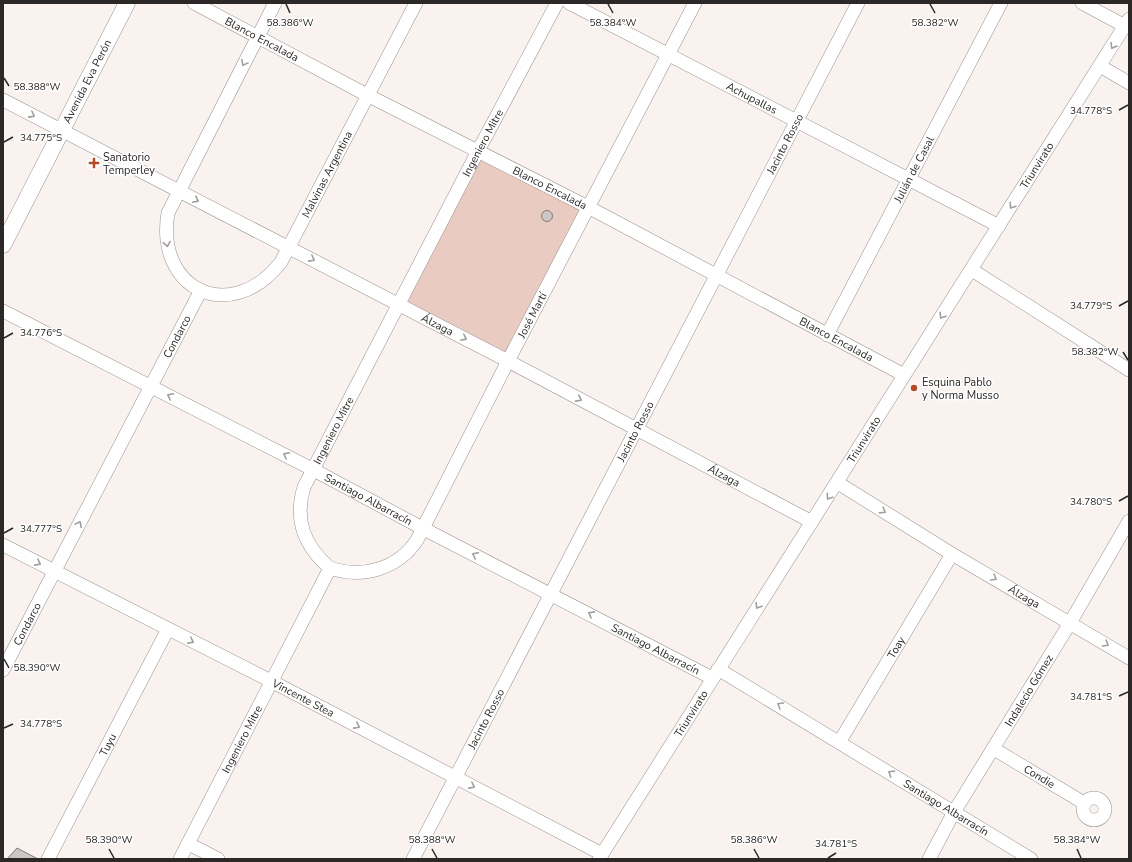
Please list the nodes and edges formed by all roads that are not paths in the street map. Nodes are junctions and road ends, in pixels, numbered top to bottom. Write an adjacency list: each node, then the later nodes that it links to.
1 (127, 3): 19 (main road, Avenida Eva Perón)
2 (194, 3): 12 (street, Blanco Encalada)
3 (275, 3): 12 (street)
4 (416, 3): 16 (street, Malvinas Argentina)
5 (557, 3): 20 (street, Ingeniero Mitre)
6 (569, 3): 13 (street, Achupallas)
7 (695, 3): 13 (street, José Martí)
8 (858, 3): 18 (street, Jacinto Rosso)
9 (1001, 3): 21 (street, Julián de Casal)
10 (1082, 3): 11 (street)
11 (1127, 23): 14 (street, Triunvirato, one-way to 14)
12 (258, 38): 16 (street, Blanco Encalada); 22 (street, one-way to 22)
13 (668, 54): 18 (street, Achupallas); 23 (street, José Martí)
14 (1100, 66): 15 (street); 24 (street, Triunvirato, one-way to 24)
15 (1129, 83)
16 (367, 95): 20 (street, Blanco Encalada); 26 (street, Malvinas Argentina)
17 (3, 100): 19 (street, Álzaga, one-way to 19)
18 (797, 122): 21 (street, Achupallas); 28 (street, Jacinto Rosso)
19 (62, 131): 22 (street, Álzaga); 25 (main road, Avenida Eva Perón)
20 (478, 150): 23 (street, Blanco Encalada); 30 (street, Ingeniero Mitre)
21 (909, 179): 24 (street, Achupallas); 32 (street, Julián de Casal)
22 (178, 191): 26 (street, Álzaga, one-way to 26); 29 (street, one-way to 29)
23 (588, 207): 28 (street, Blanco Encalada); 33 (street, José Martí)
24 (999, 226): 27 (street, Triunvirato)
25 (3, 245)
26 (289, 247): 29 (street, Malvinas Argentina); 30 (street, Álzaga, one-way to 30)
27 (972, 270): 34 (street); 35 (street, Triunvirato, one-way to 35)
28 (716, 275): 32 (street, Blanco Encalada); 37 (street, Jacinto Rosso)
29 (200, 292): 36 (street, Condarco)
30 (398, 304): 33 (street, Álzaga, one-way to 33); 38 (street, Ingeniero Mitre)
31 (3, 310): 36 (street, Santiago Albarracín)
32 (828, 335): 35 (street, Blanco Encalada)
33 (508, 361): 37 (street, Álzaga, one-way to 37); 42 (street, José Martí)
34 (1129, 370)
35 (904, 375): 39 (street, Triunvirato)
36 (151, 386): 38 (street, Santiago Albarracín, one-way to 36); 46 (street, Condarco, one-way to 36)
37 (636, 429): 41 (street, Álzaga); 47 (street, Jacinto Rosso)
38 (312, 469): 42 (street, Santiago Albarracín); 45 (street, Ingeniero Mitre)
39 (838, 483): 41 (street, Triunvirato, one-way to 41); 44 (street, Álzaga, one-way to 44)
40 (1129, 521): 48 (street, Indalecio Gómez)
41 (812, 522): 52 (street, Triunvirato, one-way to 52)
42 (424, 529): 45 (street, José Martí); 47 (street, Santiago Albarracín, one-way to 42)
43 (3, 545): 46 (street, Vincente Stea, one-way to 46)
44 (952, 554): 48 (street, Álzaga, one-way to 48); 54 (street, Toay)
45 (330, 568): 53 (street, Ingeniero Mitre)
46 (54, 572): 49 (street, Vincente Stea); 51 (street, Condarco)
47 (552, 594): 52 (street, Santiago Albarracín, one-way to 47); 56 (street, Jacinto Rosso)
48 (1070, 623): 50 (street, Álzaga, one-way to 50); 55 (street, Indalecio Gómez)
49 (168, 629): 53 (street, Vincente Stea, one-way to 53); 61 (street, Tuyu)
50 (1129, 658)
51 (3, 670)
52 (715, 673): 54 (street, Santiago Albarracín, one-way to 52); 60 (street, Triunvirato)
53 (271, 682): 56 (street, Vincente Stea, one-way to 56); 59 (street, Ingeniero Mitre)
54 (840, 741): 58 (street, Santiago Albarracín, one-way to 54)
55 (994, 749): 57 (street, Condie); 58 (street, Indalecio Gómez)
56 (454, 777): 60 (street, Vincente Stea, one-way to 60); 64 (street, Jacinto Rosso)
57 (1084, 803)
58 (954, 812): 65 (street, Indalecio Gómez); 66 (street, Santiago Albarracín)
59 (189, 844): 62 (street, Ingeniero Mitre); 63 (street)
60 (600, 856)
61 (48, 859)
62 (180, 859)
63 (218, 859)
64 (412, 859)
65 (929, 859)
66 (1031, 859)

